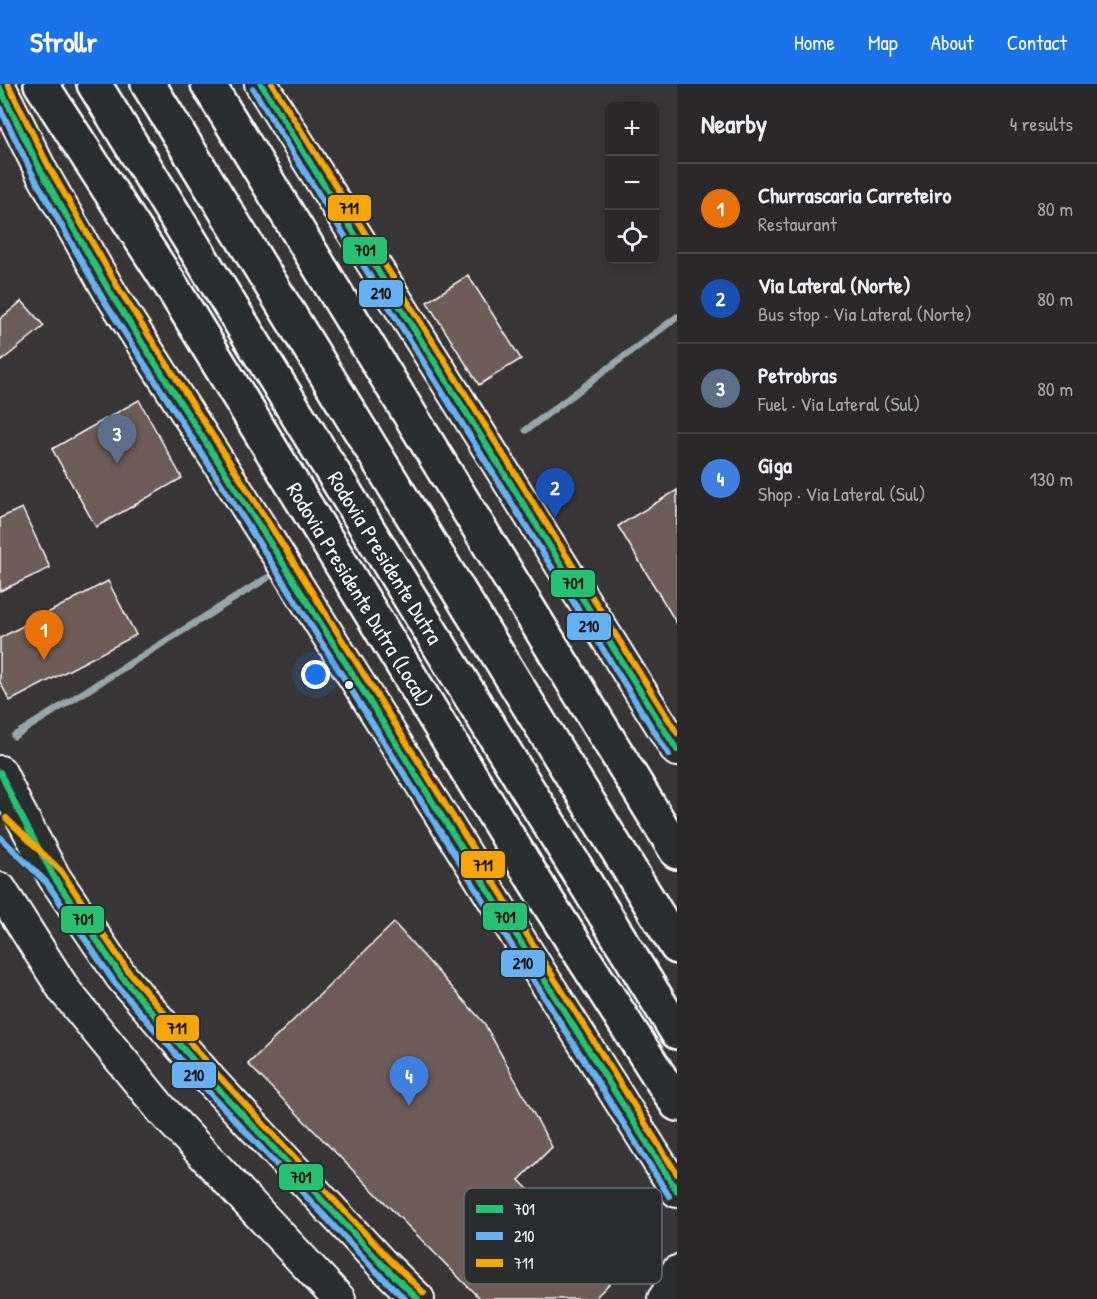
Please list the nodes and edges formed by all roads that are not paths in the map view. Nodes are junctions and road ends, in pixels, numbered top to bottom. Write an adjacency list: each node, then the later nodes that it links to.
1 (41, 84): 15 (highway, Rodovia Presidente Dutra (Local))
2 (94, 84): 14 (highway, Rodovia Presidente Dutra)
3 (148, 84): 13 (highway, Rodovia Presidente Dutra)
4 (208, 84): 10 (highway)
5 (261, 84): 7 (main road)
6 (0, 88): 16 (main road)
7 (677, 750)
8 (0, 772): 11 (main road)
9 (0, 824): 11 (main road)
10 (677, 852)
11 (54, 877): 18 (main road)
12 (0, 889): 17 (main road)
13 (677, 947)
14 (677, 1032)
15 (677, 1104)
16 (677, 1191)
17 (339, 1299)
18 (418, 1299)

